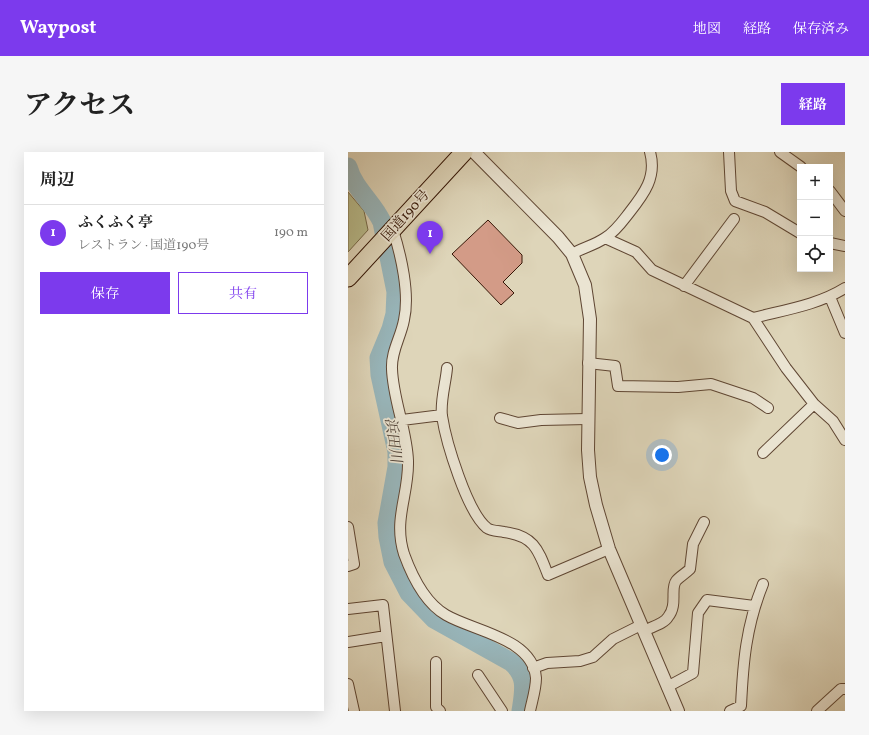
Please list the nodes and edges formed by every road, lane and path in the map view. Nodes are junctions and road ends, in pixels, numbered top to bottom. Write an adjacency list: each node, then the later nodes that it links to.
1 (464, 152): 11 (highway, 国道190号)
2 (474, 152): 15 (street)
3 (650, 152): 12 (street)
4 (729, 152): 10 (street)
5 (780, 152): 6 (street)
6 (797, 164)
7 (833, 195): 8 (street)
8 (845, 211)
9 (734, 219): 17 (street)
10 (797, 231)
11 (392, 232): 16 (highway, 国道190号); 29 (street)
12 (605, 238): 15 (street); 17 (street)
13 (833, 244): 14 (street)
14 (845, 246)
15 (572, 254): 22 (street)
16 (348, 278)
17 (684, 286): 20 (street)
18 (845, 288): 19 (street)
19 (830, 297): 20 (street); 21 (street)
20 (753, 318): 24 (street)
21 (845, 333)
22 (588, 362): 25 (street); 28 (street)
23 (447, 368): 26 (street)
24 (814, 404): 30 (street); 31 (street)
25 (768, 408)
26 (442, 415): 29 (street); 34 (street)
27 (500, 418): 28 (street)
28 (587, 419): 34 (street)
29 (402, 420): 43 (street)
30 (845, 440)
31 (763, 453)
32 (704, 522): 39 (street)
33 (348, 527): 35 (street)
34 (610, 549): 39 (street)
35 (348, 566)
36 (763, 584): 37 (street)
37 (754, 606): 46 (street); 54 (street)
38 (348, 609): 40 (street)
39 (643, 628): 43 (street); 46 (street)
40 (386, 636): 41 (street); 49 (street)
41 (348, 642)
42 (436, 662): 50 (street)
43 (533, 668): 52 (street)
44 (478, 675): 51 (street)
45 (348, 684): 48 (street)
46 (667, 687): 53 (street)
47 (845, 689): 55 (street)
48 (354, 711)
49 (395, 711)
50 (440, 711)
51 (502, 711)
52 (530, 711)
53 (678, 711)
54 (730, 711)
55 (816, 711)

